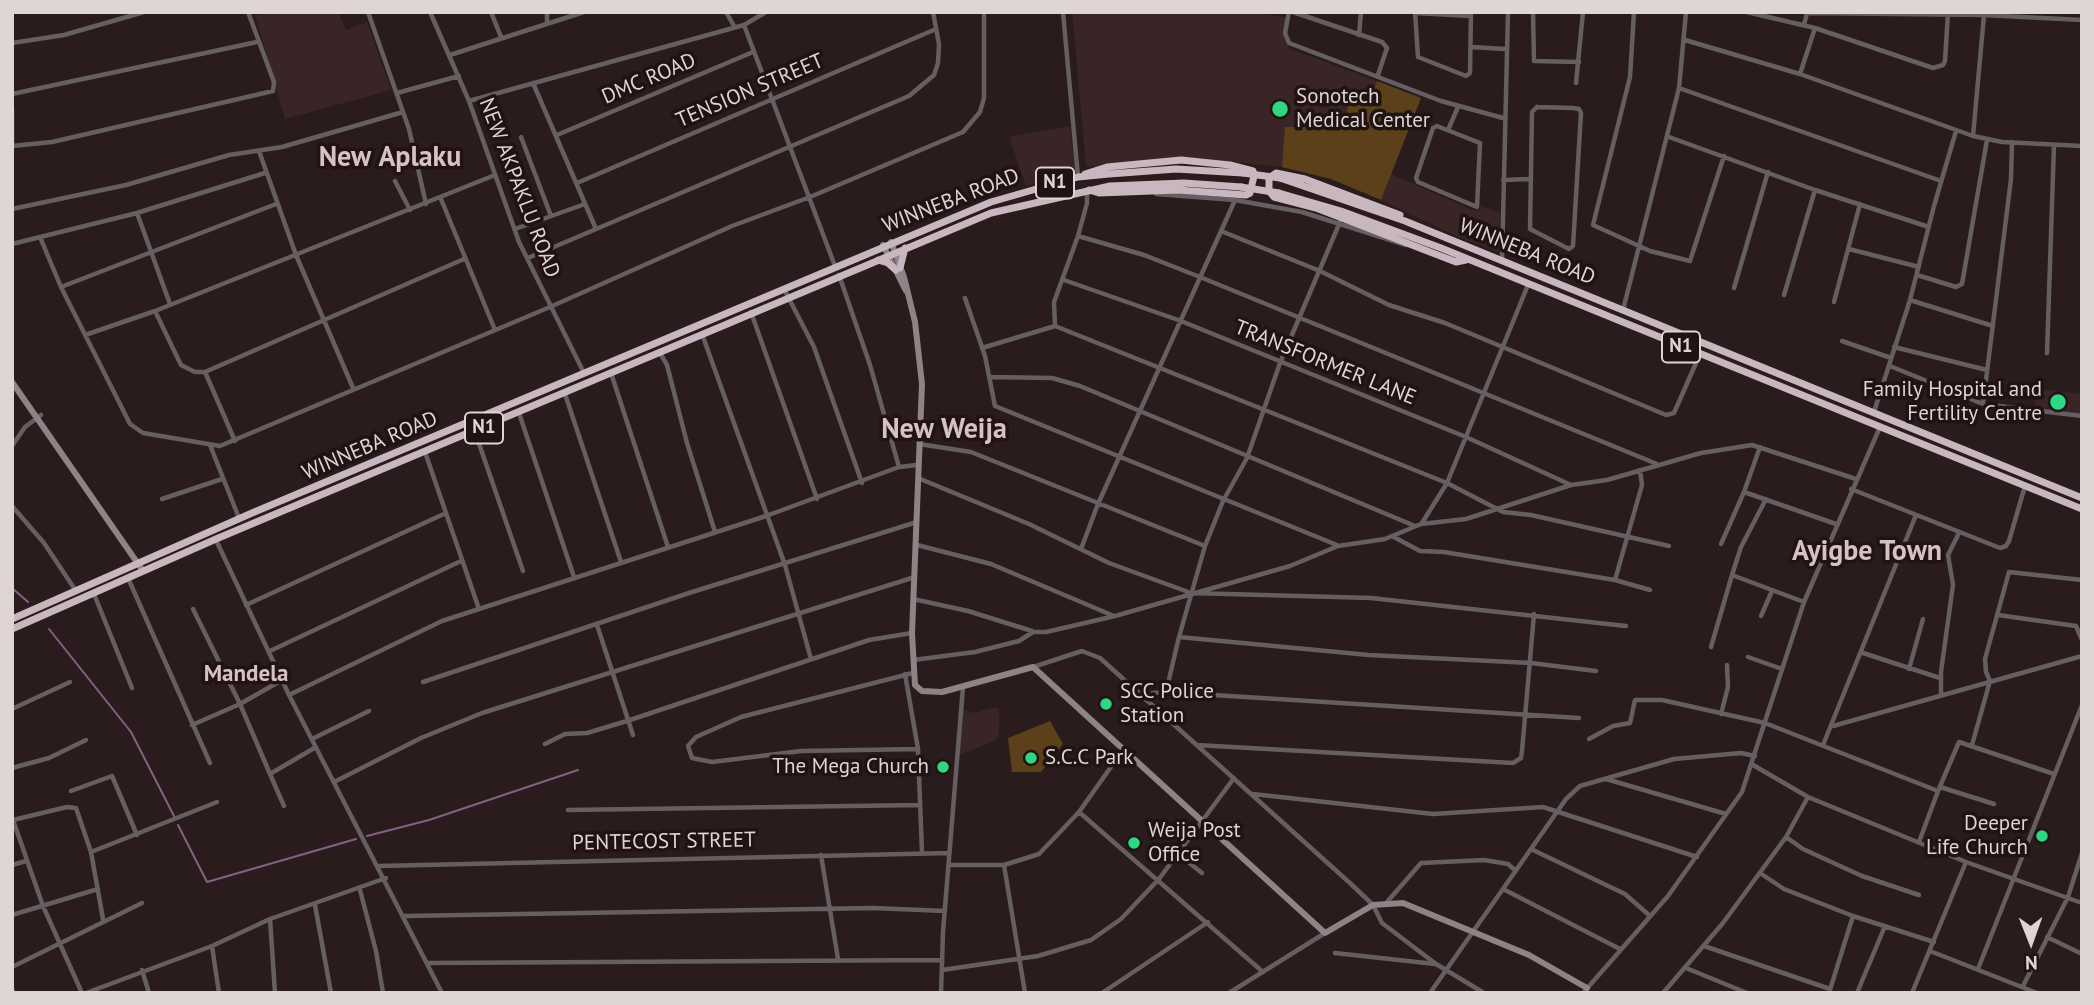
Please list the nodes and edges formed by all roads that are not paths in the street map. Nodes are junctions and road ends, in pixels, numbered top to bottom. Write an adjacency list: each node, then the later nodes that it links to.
1 (144, 12): 25 (street)
2 (255, 12): 21 (street)
3 (368, 12): 51 (street)
4 (430, 12): 43 (street, NEW AKPAKLU ROAD)
5 (491, 12): 36 (street)
6 (547, 12): 29 (street)
7 (584, 12): 29 (street)
8 (726, 12): 32 (street)
9 (766, 12): 30 (street)
10 (933, 12): 34 (street)
11 (984, 12): 85 (street)
12 (1063, 12): 76 (street)
13 (1291, 12): 26 (street); 46 (street)
14 (1361, 12): 35 (street)
15 (1508, 12): 41 (street)
16 (1533, 12): 44 (street)
17 (1583, 12): 44 (street)
18 (1634, 12): 109 (street)
19 (1686, 12): 37 (street)
20 (1747, 12): 31 (street)
21 (248, 13): 38 (street)
22 (1415, 13): 24 (street); 40 (street)
23 (1948, 13): 27 (street); 31 (street); 33 (street)
24 (1471, 14): 40 (street)
25 (122, 15): 39 (street)
26 (1315, 15): 35 (street)
27 (1984, 15): 28 (street); 63 (street)
28 (2082, 20)
29 (547, 24): 36 (street)
30 (744, 25): 32 (street); 42 (street)
31 (1804, 25): 33 (street)
32 (734, 26): 48 (street)
33 (1815, 28): 45 (street)
34 (936, 29): 53 (street, TENSION STREET); 70 (street)
35 (1359, 35): 46 (street)
36 (502, 38): 43 (street)
37 (1685, 40): 45 (street); 50 (street)
38 (257, 42): 52 (street); 67 (street)
39 (12, 43)
40 (1471, 47): 41 (street)
41 (1506, 49): 58 (street)
42 (753, 52): 53 (street); 61 (street, DMC ROAD)
43 (450, 55): 47 (street, NEW AKPAKLU ROAD)
44 (1579, 62): 49 (street)
45 (1800, 74): 60 (street)
46 (1378, 75): 55 (street)
47 (459, 76): 51 (street); 54 (street, NEW AKPAKLU ROAD)
48 (533, 83): 54 (street); 61 (street)
49 (1576, 83)
50 (1679, 88): 62 (street); 80 (street)
51 (397, 93): 57 (street)
52 (12, 94)
53 (773, 99): 70 (street); 81 (street, TENSION STREET)
54 (469, 101): 75 (street, NEW AKPAKLU ROAD)
55 (1458, 107): 58 (street); 59 (street)
56 (12, 108): 67 (street)
57 (403, 112): 71 (street); 89 (street)
58 (1503, 118): 78 (street)
59 (1448, 130): 59 (street)
60 (1956, 131): 63 (street); 80 (street)
61 (557, 135): 81 (street)
62 (1669, 136): 72 (street); 109 (street)
63 (1973, 136): 65 (street)
64 (521, 137): 95 (street)
65 (1987, 140): 66 (street); 125 (street)
66 (2012, 142): 68 (street); 146 (street)
67 (12, 145)
68 (2054, 145): 69 (street); 157 (street)
69 (2082, 146)
70 (791, 148): 85 (street); 101 (street)
71 (259, 151): 74 (street); 92 (street)
72 (1724, 156): 73 (street); 109 (street)
73 (1768, 172): 83 (street); 131 (street)
74 (265, 173): 88 (street); 94 (street)
75 (495, 175): 86 (street); 100 (street, NEW AKPAKLU ROAD)
76 (1080, 177): 84 (highway); 96 (highway, WINNEBA ROAD / N1); 102 (highway, WINNEBA ROAD / N1, bridge)
77 (1529, 179): 77 (street); 78 (street)
78 (1503, 180): 119 (street)
79 (395, 181): 93 (street)
80 (1941, 181): 99 (street)
81 (577, 183): 90 (street)
82 (1088, 189): 84 (highway); 98 (highway, WINNEBA ROAD / N1); 104 (street); 117 (highway, WINNEBA ROAD / N1, bridge)
83 (1815, 190): 91 (street); 132 (street)
84 (1117, 192): 87 (street)
85 (810, 197): 120 (street); 138 (street)
86 (441, 199): 89 (street); 116 (street)
87 (1235, 200): 97 (street); 103 (street)
88 (276, 204): 112 (street); 114 (street)
89 (426, 204): 93 (street)
90 (585, 204): 95 (street); 101 (street)
91 (1860, 204): 99 (street); 111 (street)
92 (12, 209)
93 (410, 210): 114 (street)
94 (137, 213): 105 (street); 112 (street)
95 (551, 216): 100 (street)
96 (953, 217): 98 (highway); 107 (highway, WINNEBA ROAD / N1)
97 (1339, 222): 108 (street); 123 (street)
98 (956, 226): 110 (highway, WINNEBA ROAD / N1)
99 (1929, 227): 121 (street)
100 (515, 229): 115 (street, NEW AKPAKLU ROAD)
101 (596, 229): 115 (street)
102 (1427, 230): 108 (highway); 119 (highway, WINNEBA ROAD / N1)
103 (1221, 231): 123 (street); 126 (street)
104 (1078, 236): 126 (street); 127 (street)
105 (40, 237): 106 (street); 129 (street)
106 (12, 244)
107 (887, 244): 113 (street); 120 (highway, WINNEBA ROAD / N1)
108 (1411, 245): 117 (highway)
109 (1640, 246): 140 (street)
110 (905, 247): 113 (highway, WINNEBA ROAD / N1); 122 (highway)
111 (1849, 249): 121 (street); 136 (street)
112 (152, 250): 129 (street); 137 (street)
113 (891, 254): 118 (highway, WINNEBA ROAD / N1); 122 (street)
114 (296, 256): 137 (street); 143 (street)
115 (528, 258): 138 (street, NEW AKPAKLU ROAD)
116 (464, 259): 143 (street); 147 (street)
117 (1466, 259): 128 (highway, WINNEBA ROAD / N1)
118 (877, 260): 122 (highway); 124 (highway, WINNEBA ROAD / N1)
119 (1502, 261): 140 (highway, WINNEBA ROAD / N1)
120 (835, 266): 130 (highway, WINNEBA ROAD / N1)
121 (1919, 267): 125 (street)
122 (898, 269): 185 (street)
123 (1320, 271): 142 (street); 154 (street)
124 (839, 275): 133 (highway, WINNEBA ROAD / N1); 194 (street)
125 (1917, 275): 135 (street)
126 (1200, 277): 142 (street); 144 (street)
127 (1064, 280): 144 (street, TRANSFORMER LANE); 145 (street)
128 (1528, 285): 154 (street); 155 (highway, WINNEBA ROAD / N1)
129 (61, 287): 149 (street)
130 (784, 288): 133 (street); 165 (highway, WINNEBA ROAD / N1)
131 (1734, 288)
132 (1784, 295)
133 (789, 296): 141 (highway, WINNEBA ROAD / N1); 199 (street)
134 (965, 298): 153 (street)
135 (1910, 300): 146 (street); 152 (street)
136 (1834, 302)
137 (170, 304): 139 (street)
138 (550, 307): 147 (street); 165 (street, NEW AKPAKLU ROAD)
139 (155, 311): 149 (street); 164 (street)
140 (1622, 311): 151 (highway, WINNEBA ROAD / N1)
141 (751, 312): 148 (highway, WINNEBA ROAD / N1); 207 (street)
142 (1300, 318): 160 (street); 170 (street)
143 (324, 320): 164 (street); 169 (street)
144 (1181, 321): 160 (street, TRANSFORMER LANE); 162 (street)
145 (1055, 326): 153 (street); 162 (street)
146 (1993, 326): 163 (street)
147 (495, 330): 169 (street)
148 (702, 333): 156 (highway, WINNEBA ROAD / N1); 217 (street)
149 (85, 335): 186 (street)
150 (1842, 341): 159 (street)
151 (1704, 343): 155 (highway); 171 (highway, WINNEBA ROAD / N1)
152 (1894, 346): 159 (street); 163 (street)
153 (982, 348): 167 (street)
154 (1504, 348): 158 (street); 170 (street)
155 (1689, 350): 158 (highway, WINNEBA ROAD / N1)
156 (660, 352): 166 (highway, WINNEBA ROAD / N1); 223 (street)
157 (2047, 353)
158 (1700, 354): 173 (highway, WINNEBA ROAD / N1)
159 (1891, 358): 161 (street)
160 (1280, 363): 175 (street); 183 (street, TRANSFORMER LANE)
161 (1889, 366): 174 (street); 178 (street)
162 (1160, 368): 175 (street); 176 (street)
163 (1987, 370): 174 (street)
164 (205, 372): 184 (street)
165 (584, 373): 214 (highway, WINNEBA ROAD / N1)
166 (611, 373): 172 (highway, WINNEBA ROAD / N1); 233 (street)
167 (990, 377): 176 (street); 190 (street)
168 (12, 382): 179 (street)
169 (353, 388): 184 (street)
170 (1485, 392): 183 (street); 193 (street)
171 (1826, 393): 173 (highway); 178 (highway, WINNEBA ROAD / N1)
172 (565, 394): 177 (highway, WINNEBA ROAD / N1); 237 (street)
173 (1821, 403): 181 (highway, WINNEBA ROAD / N1)
174 (1983, 404): 180 (street)
175 (1263, 408): 191 (street); 200 (street)
176 (1141, 412): 190 (street); 191 (street)
177 (519, 413): 182 (highway, WINNEBA ROAD / N1); 244 (street)
178 (1873, 414): 205 (highway, WINNEBA ROAD / N1)
179 (39, 416): 187 (street); 236 (street)
180 (2082, 416)
181 (1880, 428): 198 (street); 202 (highway, WINNEBA ROAD / N1)
182 (475, 432): 189 (highway, WINNEBA ROAD / N1); 240 (street)
183 (1466, 437): 200 (street); 201 (street, TRANSFORMER LANE)
184 (235, 441): 186 (street)
185 (919, 444): 192 (street); 210 (street)
186 (210, 445): 197 (street)
187 (12, 446)
188 (1760, 447): 193 (street); 198 (street); 204 (street)
189 (425, 452): 215 (street); 219 (highway, WINNEBA ROAD / N1)
190 (1119, 458): 209 (street); 210 (street)
191 (1247, 458): 209 (street); 222 (street)
192 (917, 465): 194 (street); 196 (street)
193 (1658, 465): 195 (street)
194 (900, 467): 199 (street)
195 (1640, 470): 201 (street); 226 (street)
196 (917, 478): 220 (street); 234 (street)
197 (222, 479): 206 (street); 218 (street)
198 (1856, 479): 203 (street)
199 (862, 483): 207 (street)
200 (1447, 483): 212 (street); 222 (street)
201 (1571, 485): 212 (street)
202 (2025, 486): 213 (highway, WINNEBA ROAD / N1); 224 (street)
203 (1851, 489): 216 (street); 221 (street)
204 (1744, 492): 208 (street); 228 (street)
205 (2082, 498)
206 (162, 499)
207 (817, 499): 217 (street)
208 (1766, 499): 221 (street); 241 (street)
209 (1223, 501): 230 (street); 231 (street)
210 (1098, 503): 230 (street); 234 (street)
211 (12, 506): 248 (street)
212 (1495, 507): 222 (street); 226 (street)
213 (2082, 509)
214 (252, 513): 218 (highway, WINNEBA ROAD / N1); 219 (highway)
215 (446, 513): 235 (street); 254 (street)
216 (1916, 515): 224 (street); 275 (street)
217 (766, 516): 223 (street); 238 (street)
218 (239, 519): 236 (highway, WINNEBA ROAD / N1)
219 (256, 522): 227 (highway, WINNEBA ROAD / N1)
220 (917, 522): 229 (street); 238 (street)
221 (1836, 524): 253 (street)
222 (1419, 525): 225 (street)
223 (715, 532): 233 (street)
224 (1959, 533): 288 (street)
225 (1392, 536): 231 (street); 245 (street)
226 (1626, 536): 232 (street); 245 (street)
227 (216, 539): 239 (highway, WINNEBA ROAD / N1); 254 (street)
228 (1721, 544)
229 (917, 545): 242 (street); 261 (street)
230 (1205, 546): 250 (street)
231 (1338, 546): 250 (street)
232 (1669, 546)
233 (668, 547): 237 (street)
234 (1081, 550): 250 (street)
235 (461, 561): 256 (street); 274 (street)
236 (138, 562): 239 (street); 248 (highway, WINNEBA ROAD / N1)
237 (621, 563): 244 (street)
238 (785, 565): 257 (street); 266 (street)
239 (143, 570): 243 (highway, WINNEBA ROAD / N1)
240 (523, 571)
241 (1732, 575): 249 (street); 273 (street)
242 (916, 576): 252 (street); 257 (street)
243 (128, 577): 251 (highway, WINNEBA ROAD / N1); 308 (street)
244 (575, 577): 256 (street)
245 (1615, 580): 247 (street)
246 (2082, 580): 260 (street)
247 (1650, 590)
248 (77, 591): 258 (highway, WINNEBA ROAD / N1)
249 (1772, 591): 253 (street); 262 (street)
250 (1191, 593): 259 (street); 261 (street); 271 (street)
251 (94, 594): 265 (highway, WINNEBA ROAD / N1); 294 (street)
252 (914, 599): 269 (street); 270 (street)
253 (1804, 602): 283 (street)
254 (246, 605): 274 (street)
255 (193, 609): 299 (street)
256 (479, 609): 296 (street)
257 (799, 611): 278 (street); 285 (street)
258 (25, 614): 263 (highway, WINNEBA ROAD / N1); 265 (highway)
259 (1534, 614): 267 (street); 280 (street)
260 (1998, 615): 272 (street); 290 (street)
261 (1115, 616): 269 (street)
262 (1761, 616)
263 (12, 619)
264 (1923, 620): 284 (street)
265 (28, 622): 268 (highway, WINNEBA ROAD / N1)
266 (597, 625): 285 (street); 292 (street)
267 (1626, 626)
268 (12, 629)
269 (1033, 632): 279 (street)
270 (912, 633): 278 (street); 279 (street)
271 (1179, 637): 280 (street); 295 (street)
272 (2082, 640)
273 (1711, 647)
274 (270, 651): 289 (street)
275 (1863, 653): 284 (street); 309 (street)
276 (2082, 656): 290 (street)
277 (1748, 657): 283 (street)
278 (811, 659): 306 (street)
279 (913, 660): 287 (street)
280 (1531, 663): 286 (street); 304 (street)
281 (1727, 665): 303 (street)
282 (1033, 667): 293 (street); 298 (street); 320 (street)
283 (1782, 669): 307 (street)
284 (1909, 669): 288 (street)
285 (610, 671): 306 (street); 329 (street)
286 (1595, 671)
287 (909, 674): 293 (street); 319 (street); 319 (street)
288 (1940, 678): 297 (street)
289 (284, 679): 296 (street); 299 (street)
290 (1990, 681): 297 (street); 316 (street)
291 (70, 682): 301 (street)
292 (424, 682)
293 (963, 687): 350 (street)
294 (132, 688)
295 (1166, 692): 298 (street); 304 (street)
296 (289, 695): 311 (street)
297 (1941, 695): 309 (street)
298 (1146, 700): 315 (street)
299 (240, 704): 308 (street); 325 (street)
300 (2082, 705): 326 (street)
301 (12, 709)
302 (369, 711): 311 (street)
303 (1721, 713): 307 (street); 312 (street)
304 (1527, 715): 305 (street); 315 (street)
305 (1579, 718)
306 (627, 721): 310 (street); 314 (street)
307 (1765, 723): 317 (street); 321 (street)
308 (192, 725): 322 (street)
309 (1833, 726): 317 (street)
310 (633, 734)
311 (312, 739): 318 (street)
312 (1589, 739)
313 (86, 740): 324 (street)
314 (545, 744)
315 (1197, 744): 327 (street)
316 (1972, 744): 326 (street); 330 (street)
317 (1823, 745): 330 (street)
318 (316, 747): 325 (street); 329 (street)
319 (918, 749): 336 (street)
320 (1123, 750): 339 (street); 343 (street)
321 (1755, 756): 323 (street); 328 (street)
322 (209, 763)
323 (1753, 765): 333 (street); 341 (street)
324 (12, 768)
325 (270, 774): 337 (street)
326 (2054, 774): 364 (street)
327 (1234, 778): 332 (street); 343 (street)
328 (1604, 779): 340 (street); 341 (street)
329 (334, 782): 360 (street)
330 (1939, 789): 335 (street); 346 (street)
331 (71, 792): 344 (street)
332 (1252, 794): 340 (street); 376 (street)
333 (1808, 797): 345 (street); 346 (street)
334 (217, 802): 344 (street)
335 (1994, 804)
336 (920, 805): 338 (street); 349 (street)
337 (284, 806)
338 (568, 810)
339 (1079, 811): 359 (street); 366 (street)
340 (1558, 812): 347 (street); 354 (street)
341 (1726, 814): 354 (street)
342 (13, 820): 348 (street); 355 (street)
343 (1201, 822): 352 (street); 389 (street)
344 (137, 835): 348 (street)
345 (1786, 836): 363 (street); 370 (street)
346 (1919, 842): 356 (street)
347 (1533, 850): 361 (street); 382 (street)
348 (91, 852): 367 (street)
349 (922, 852): 350 (street, PENTECOST STREET); 353 (street, PENTECOST STREET)
350 (949, 853): 358 (street)
351 (2082, 853): 371 (street)
352 (1178, 854): 362 (street); 366 (street)
353 (821, 855): 360 (street, PENTECOST STREET); 378 (street)
354 (1697, 857): 382 (street)
355 (26, 861): 357 (street); 377 (street)
356 (1966, 862): 364 (street); 392 (street)
357 (12, 865)
358 (948, 865): 359 (street); 379 (street)
359 (1004, 865): 400 (street)
360 (379, 866): 365 (street)
361 (1516, 871): 368 (street); 372 (street)
362 (1202, 873)
363 (1760, 873): 383 (street); 394 (street)
364 (2014, 876): 371 (street); 406 (street)
365 (386, 878): 369 (street); 381 (street)
366 (1159, 879): 386 (street); 400 (street)
367 (98, 889): 377 (street); 384 (street)
368 (1503, 889): 388 (street); 395 (street)
369 (360, 890): 375 (street); 420 (street)
370 (1919, 895)
371 (2068, 897): 374 (street); 390 (street)
372 (1387, 901): 376 (street); 388 (street)
373 (142, 903): 384 (street)
374 (2082, 903)
375 (315, 905): 385 (street); 419 (street)
376 (1373, 905): 389 (street); 403 (street)
377 (43, 906): 380 (street); 391 (street)
378 (831, 909): 379 (street); 381 (street); 399 (street)
379 (945, 911): 401 (street)
380 (12, 915)
381 (405, 916): 402 (street)
382 (1650, 916): 395 (street)
383 (1853, 916): 387 (street); 414 (street)
384 (103, 919): 391 (street)
385 (270, 919): 393 (street); 418 (street)
386 (1208, 922): 410 (street); 424 (street)
387 (1885, 926): 392 (street); 430 (street)
388 (1475, 931): 409 (street); 412 (street)
389 (1325, 933): 410 (street)
390 (2046, 937): 398 (street); 411 (street)
391 (60, 940): 404 (street); 415 (street)
392 (1934, 942): 396 (street)
393 (212, 946): 407 (street); 417 (street)
394 (1704, 946): 405 (street); 414 (street)
395 (1620, 950): 412 (street)
396 (1930, 951): 406 (street); 431 (street)
397 (1335, 953): 403 (street)
398 (2082, 954)
399 (838, 959): 401 (street); 402 (street)
400 (1020, 959): 408 (street); 423 (street)
401 (941, 960): 408 (street)
402 (428, 963): 421 (street)
403 (1436, 964): 409 (street)
404 (12, 967)
405 (1685, 968): 413 (street); 428 (street)
406 (1978, 969): 411 (street)
407 (142, 970): 415 (street); 416 (street)
408 (942, 970): 422 (street)
409 (1446, 970): 426 (street); 427 (street)
410 (1263, 972): 425 (street)
411 (2023, 986): 432 (street)
412 (1585, 990)
413 (1734, 991): 429 (street)
414 (1829, 991)
415 (84, 993)
416 (149, 993)
417 (219, 993)
418 (275, 993)
419 (331, 993)
420 (383, 993)
421 (442, 993)
422 (942, 993)
423 (1025, 993)
424 (1102, 993)
425 (1229, 993)
426 (1430, 993)
427 (1484, 993)
428 (1662, 993)
429 (1747, 993)
430 (1857, 993)
431 (1912, 993)
432 (2037, 993)

